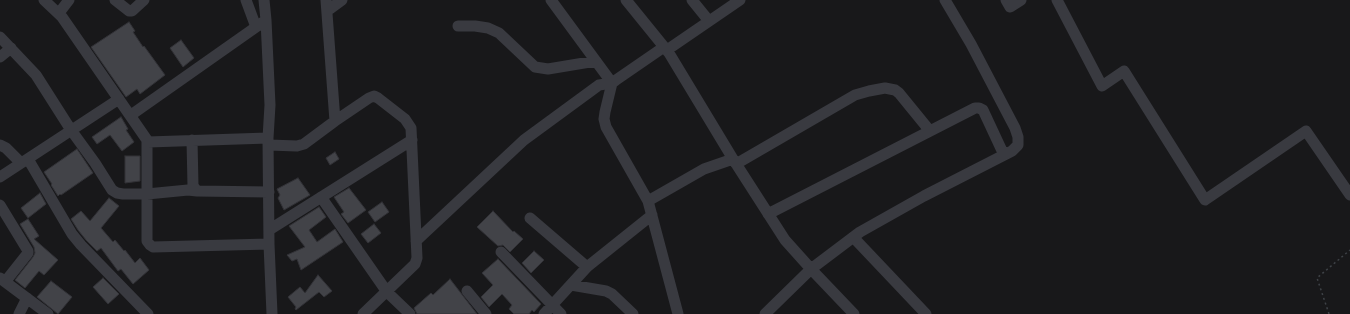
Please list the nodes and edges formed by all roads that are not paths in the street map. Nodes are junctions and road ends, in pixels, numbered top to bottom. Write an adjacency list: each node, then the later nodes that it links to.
1 (44, 0): 17 (street)
2 (69, 0): 17 (street)
3 (115, 0): 4 (street)
4 (144, 0)
5 (246, 0): 21 (street)
6 (264, 0): 18 (street)
7 (342, 0): 16 (street)
8 (551, 0): 26 (street)
9 (626, 0): 24 (street)
10 (692, 0): 19 (street)
11 (740, 0): 19 (street)
12 (945, 0): 38 (street)
13 (1006, 0): 14 (street)
14 (1021, 0)
15 (1057, 0): 45 (street)
16 (326, 6): 30 (street)
17 (59, 13): 28 (street)
18 (266, 20): 21 (street); 36 (street)
19 (709, 21): 24 (street)
20 (458, 26): 26 (street)
21 (256, 27): 29 (street)
22 (0, 37): 23 (street)
23 (11, 48): 25 (street); 31 (street)
24 (666, 48): 27 (street); 40 (street)
25 (0, 57)
26 (596, 61): 27 (street)
27 (612, 83): 47 (street); 54 (street)
28 (119, 99): 29 (street); 31 (street)
29 (131, 115): 35 (street)
30 (335, 121): 34 (street); 36 (street)
31 (71, 130): 39 (street); 44 (street)
32 (930, 132): 38 (street); 40 (street); 49 (street)
33 (192, 140): 35 (street); 36 (street); 42 (street)
34 (412, 140): 46 (street); 54 (street)
35 (148, 142): 44 (street)
36 (269, 142): 43 (street)
37 (0, 144): 39 (street)
38 (1004, 155): 53 (street)
39 (25, 161): 41 (street); 67 (street)
40 (735, 162): 47 (street); 49 (street)
41 (0, 177)
42 (197, 192): 43 (street); 44 (street)
43 (269, 192): 52 (street)
44 (147, 194): 55 (street)
45 (1350, 195)
46 (321, 197): 52 (street); 62 (street)
47 (648, 200): 50 (street)
48 (0, 204): 59 (street)
49 (768, 214): 58 (street)
50 (652, 215): 57 (street); 75 (street)
51 (530, 218): 57 (street)
52 (269, 230): 55 (street)
53 (853, 237): 58 (street); 78 (street)
54 (416, 241): 62 (street)
55 (269, 244): 68 (street)
56 (501, 252): 64 (street)
57 (587, 267): 60 (street)
58 (811, 269): 76 (street); 77 (street)
59 (3, 280): 63 (street)
60 (571, 285): 64 (street); 74 (street)
61 (467, 291): 71 (street)
62 (387, 292): 69 (street); 70 (street)
63 (27, 298): 65 (street); 66 (street)
64 (552, 305): 72 (street); 73 (street)
65 (19, 314)
66 (48, 314)
67 (148, 314)
68 (272, 314)
69 (363, 314)
70 (410, 314)
71 (486, 314)
72 (544, 314)
73 (561, 314)
74 (633, 314)
75 (678, 314)
76 (765, 314)
77 (854, 314)
78 (926, 314)

